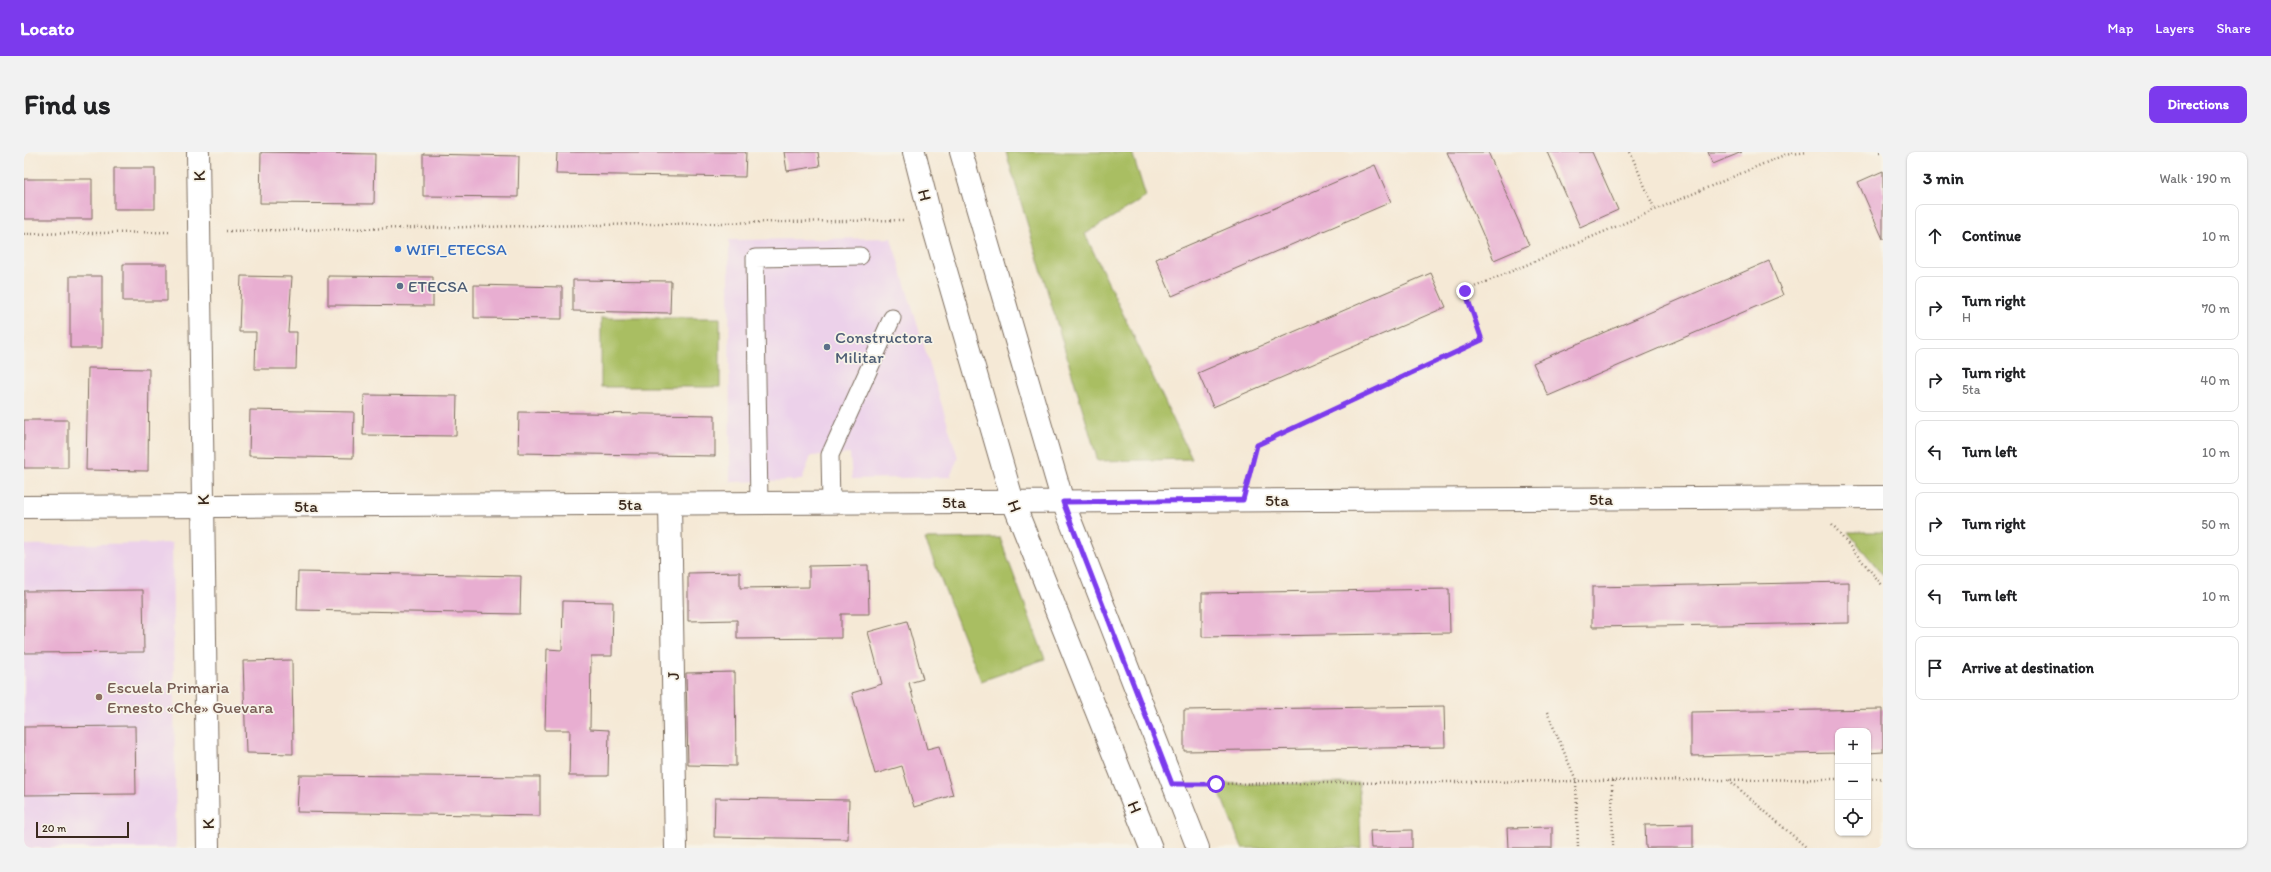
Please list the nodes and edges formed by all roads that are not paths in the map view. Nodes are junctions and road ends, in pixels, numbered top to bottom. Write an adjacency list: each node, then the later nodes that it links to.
1 (198, 152): 12 (street, K)
2 (914, 152): 7 (street, H)
3 (961, 152): 8 (street)
4 (860, 256): 9 (lane)
5 (892, 318): 10 (lane)
6 (1883, 497): 8 (street, 5ta)
7 (1013, 502): 8 (street, 5ta); 10 (street, 5ta); 16 (street, H)
8 (1063, 502): 17 (street)
9 (759, 503): 10 (street, 5ta); 11 (street, 5ta)
10 (831, 503)
11 (670, 504): 12 (street, 5ta); 15 (street, J)
12 (203, 506): 13 (street, 5ta); 14 (street, K)
13 (24, 507)
14 (208, 848)
15 (676, 848)
16 (1151, 848)
17 (1198, 848)

